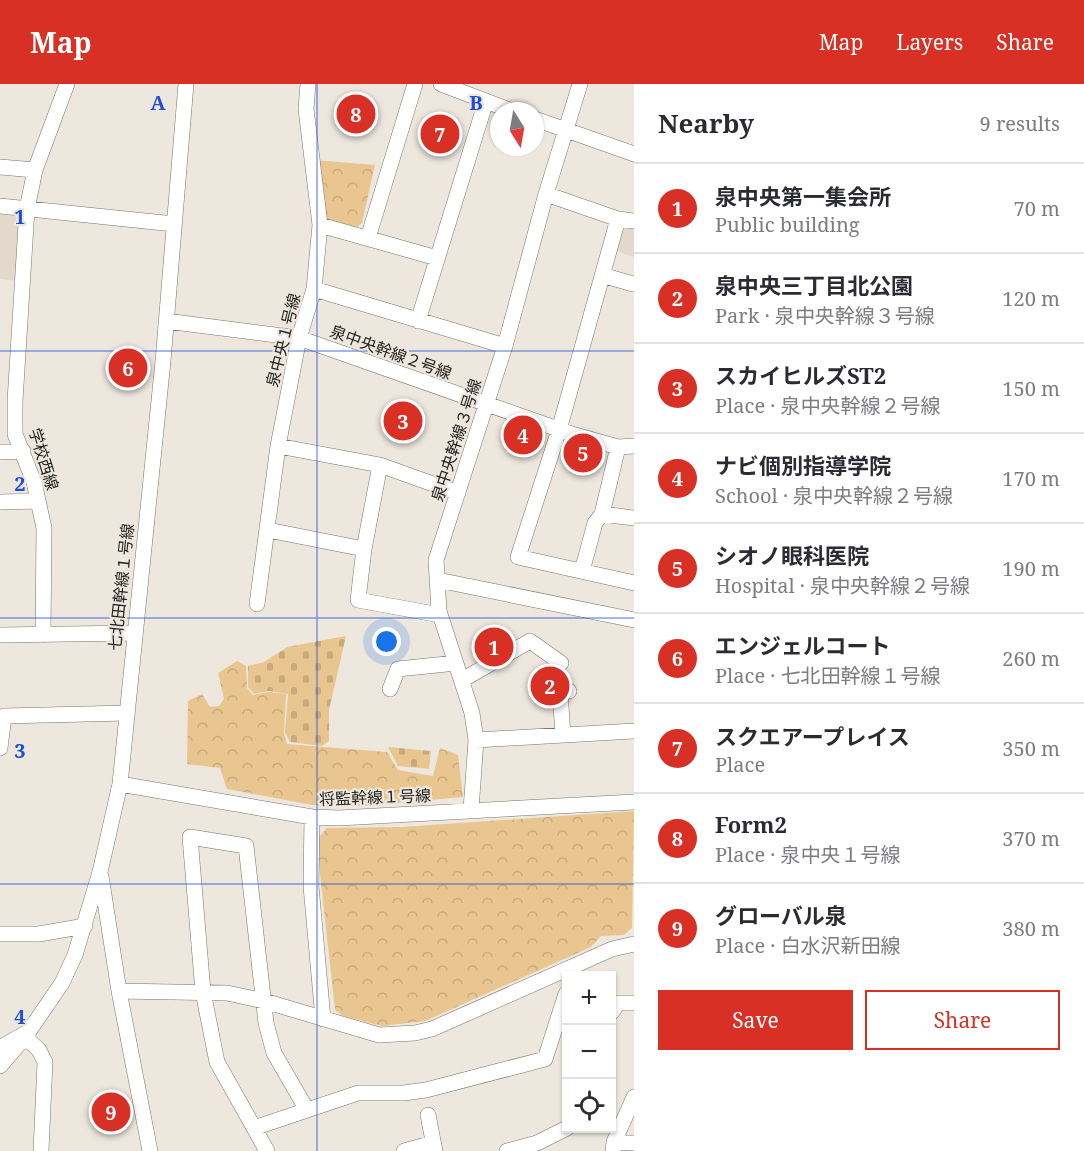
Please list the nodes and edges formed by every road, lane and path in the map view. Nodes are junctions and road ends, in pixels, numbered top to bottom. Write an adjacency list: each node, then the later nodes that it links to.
1 (67, 84): 13 (street, 学校西線)
2 (186, 84): 18 (street, 七北田幹線１号線)
3 (308, 84): 19 (street, 泉中央１号線)
4 (415, 84): 20 (street)
5 (441, 84): 7 (street)
6 (580, 84): 10 (street, 泉中央幹線３号線)
7 (486, 101): 8 (street); 21 (street)
8 (490, 103)
9 (544, 122): 10 (street)
10 (565, 130): 11 (street); 14 (street, 泉中央幹線３号線)
11 (634, 154)
12 (0, 167): 13 (street)
13 (35, 170): 16 (street, 学校西線)
14 (546, 194): 17 (street); 28 (street, 泉中央幹線３号線)
15 (0, 206): 16 (street)
16 (27, 209): 18 (street); 34 (street, 学校西線)
17 (626, 220): 22 (street)
18 (174, 224): 25 (street, 七北田幹線１号線)
19 (320, 225): 20 (street); 24 (street, 泉中央１号線)
20 (368, 238): 21 (street)
21 (437, 258): 26 (street)
22 (602, 275): 23 (street); 30 (street)
23 (633, 284)
24 (314, 289): 26 (street); 27 (street, 泉中央１号線)
25 (166, 321): 27 (street, 泉中央幹線２号線); 50 (street, 七北田幹線１号線)
26 (418, 321): 28 (street)
27 (298, 338): 29 (street, 泉中央幹線２号線); 31 (street, 泉中央１号線)
28 (505, 346): 29 (street, 泉中央幹線３号線)
29 (487, 405): 30 (street, 泉中央幹線２号線); 37 (street, 泉中央幹線３号線)
30 (559, 430): 33 (street, 泉中央幹線２号線); 44 (street)
31 (279, 446): 36 (street); 42 (street, 泉中央１号線)
32 (634, 446): 33 (street, 泉中央幹線２号線)
33 (618, 447): 40 (street)
34 (23, 451): 35 (street); 38 (street, 学校西線)
35 (0, 452)
36 (380, 465): 37 (street); 43 (street)
37 (458, 493): 45 (street, 泉中央幹線３号線)
38 (38, 501): 39 (street); 52 (street, 学校西線)
39 (0, 502)
40 (602, 514): 41 (street); 44 (street)
41 (634, 518)
42 (268, 530): 43 (street); 47 (street, 泉中央１号線)
43 (364, 549): 48 (street)
44 (582, 571): 46 (street)
45 (438, 580): 48 (street, 泉中央幹線３号線); 49 (street)
46 (634, 583)
47 (257, 604)
48 (440, 615): 53 (street, 泉中央幹線３号線)
49 (634, 620)
50 (135, 633): 52 (street); 58 (street, 七北田幹線１号線)
51 (0, 635): 52 (street)
52 (43, 635)
53 (456, 663): 55 (street, 泉中央幹線３号線); 56 (street)
54 (561, 663): 55 (street)
55 (462, 680): 61 (street, 泉中央幹線３号線)
56 (390, 689)
57 (569, 692): 60 (street)
58 (127, 713): 62 (street); 63 (street, 七北田幹線１号線)
59 (634, 731): 60 (street)
60 (563, 735): 61 (street)
61 (476, 741): 65 (street, 泉中央幹線３号線)
62 (0, 748)
63 (120, 784): 66 (street, 将監幹線１号線); 67 (street, 七北田幹線１号線)
64 (634, 802): 65 (street, 将監幹線１号線)
65 (471, 810): 66 (street, 将監幹線１号線)
66 (312, 817): 79 (street)
67 (100, 872): 68 (street, 七北田幹線１号線); 73 (street)
68 (85, 926): 69 (street); 80 (street, 七北田幹線１号線)
69 (0, 934)
70 (634, 944): 71 (street)
71 (558, 974): 72 (street); 79 (street)
72 (562, 982)
73 (119, 991): 74 (street); 93 (street)
74 (203, 992): 75 (street); 75 (street); 86 (street)
75 (264, 1001): 79 (street); 84 (street)
76 (634, 1003): 77 (street)
77 (616, 1006)
78 (562, 1008): 84 (street)
79 (323, 1019)
80 (25, 1037): 81 (highway); 82 (street, 七北田幹線１号線); 92 (street)
81 (0, 1051)
82 (0, 1066)
83 (634, 1097): 91 (street)
84 (307, 1110): 86 (street)
85 (428, 1115): 89 (street)
86 (254, 1128): 94 (street)
87 (562, 1131): 90 (street)
88 (634, 1143): 91 (street)
89 (434, 1147): 95 (street)
90 (537, 1147): 96 (street)
91 (613, 1147)
92 (41, 1151)
93 (150, 1151)
94 (267, 1151)
95 (404, 1151)
96 (507, 1151)

